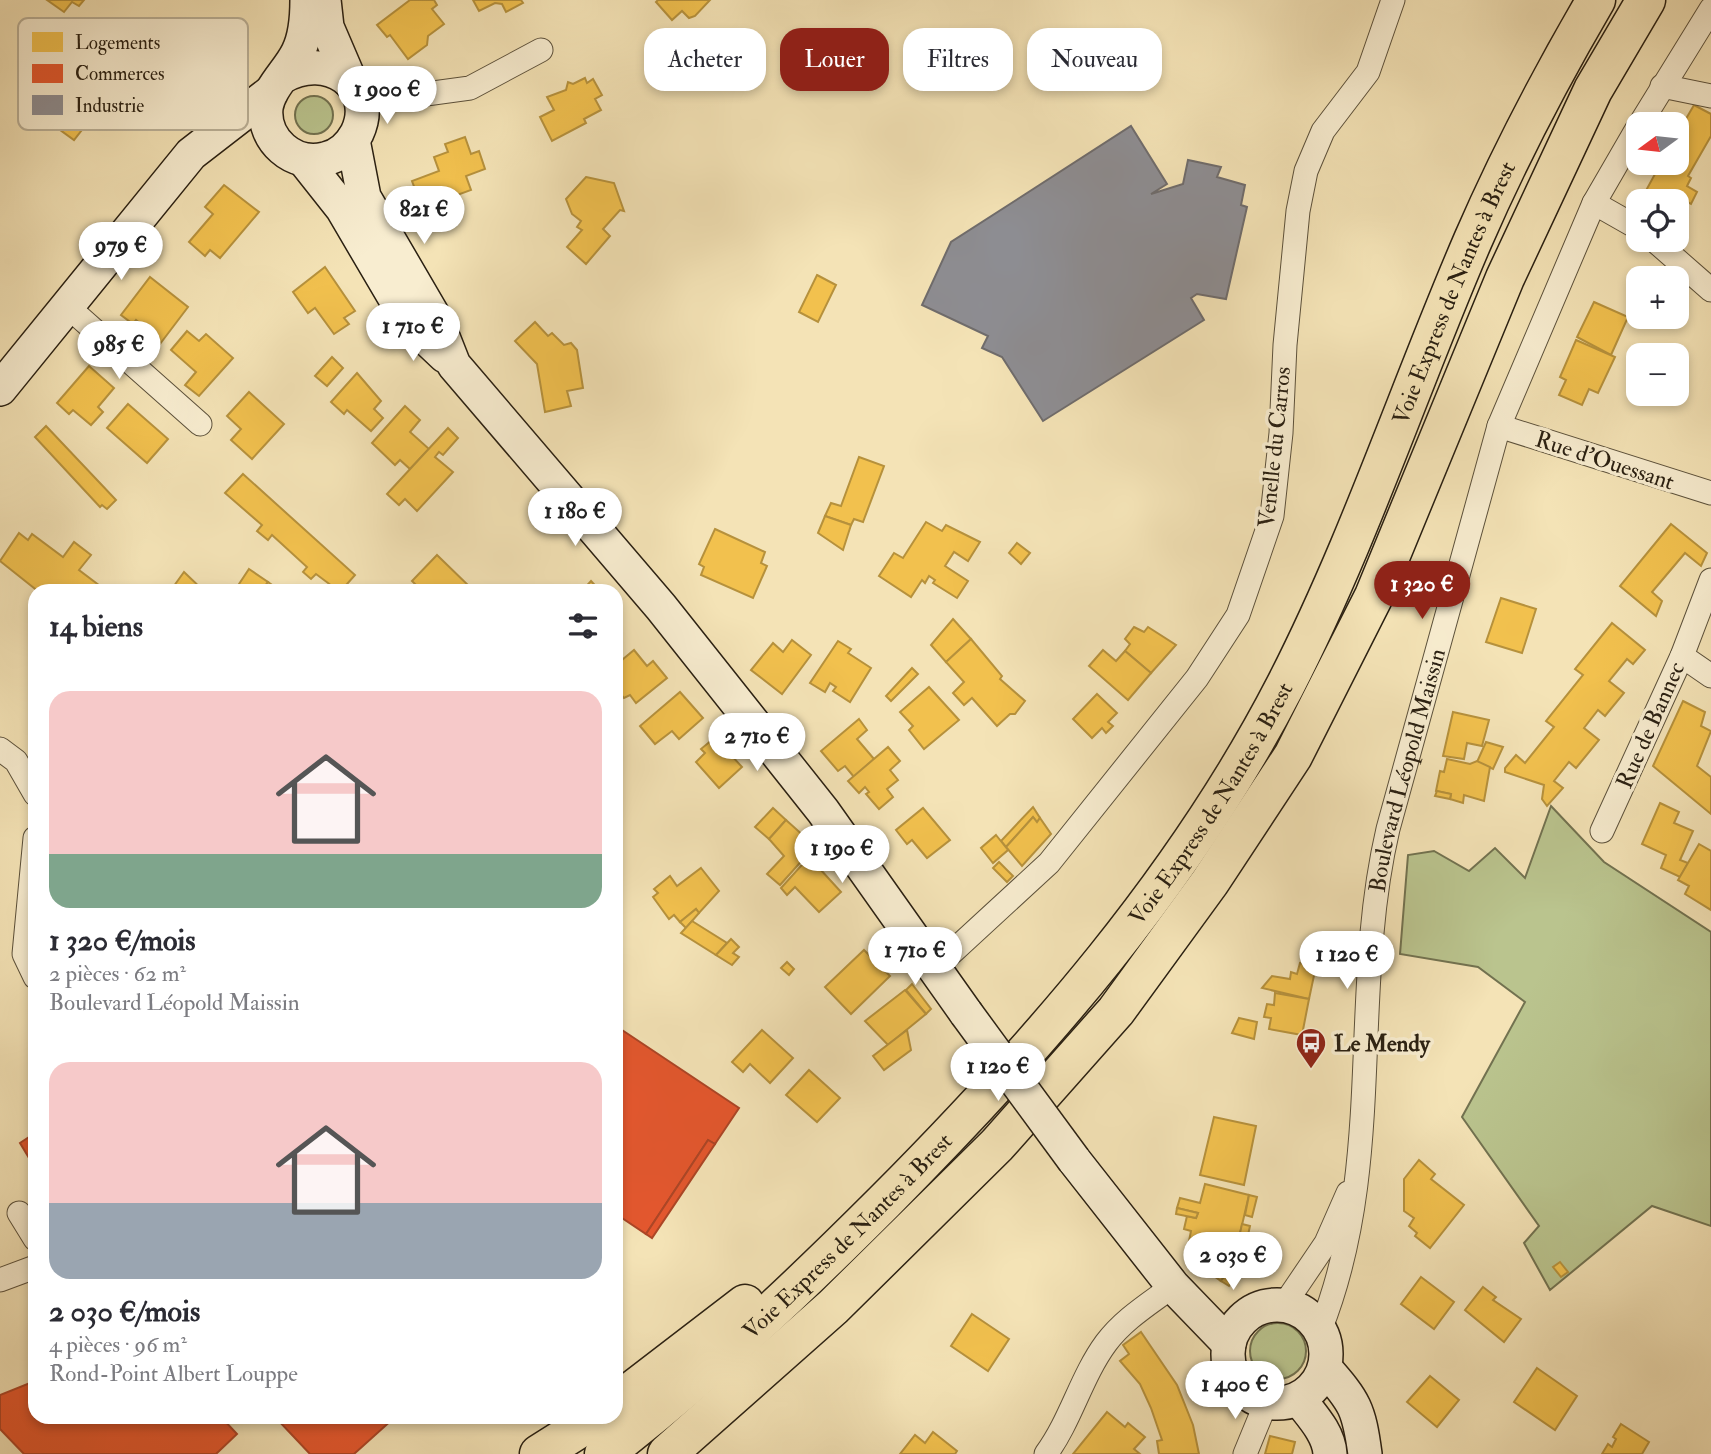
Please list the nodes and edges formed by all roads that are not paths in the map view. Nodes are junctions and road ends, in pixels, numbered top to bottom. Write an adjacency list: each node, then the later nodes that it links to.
1 (307, 0): 8 (street)
2 (324, 0): 10 (street)
3 (1393, 0): 37 (street, Venelle du Carros)
4 (1596, 0): 38 (highway, Voie Express de Nantes à Brest)
5 (1646, 0): 53 (highway, Voie Express de Nantes à Brest)
6 (1711, 9): 9 (street, Boulevard Léopold Maissin)
7 (541, 51): 10 (street)
8 (277, 85): 10 (street); 12 (street); 18 (street)
9 (1662, 86): 11 (street); 13 (street, Boulevard Léopold Maissin)
10 (355, 93): 15 (street)
11 (1711, 96)
12 (248, 110)
13 (1647, 112)
14 (224, 130): 16 (street)
15 (353, 139): 18 (street); 24 (street)
16 (211, 141): 18 (street); 23 (street)
17 (1626, 148): 19 (street, Boulevard Léopold Maissin)
18 (294, 155): 24 (street)
19 (1594, 203): 20 (street); 27 (street, Boulevard Léopold Maissin)
20 (1626, 221)
21 (1668, 252): 22 (street)
22 (1711, 290)
23 (67, 306): 25 (street); 26 (street)
24 (454, 365): 37 (street)
25 (0, 389)
26 (200, 424)
27 (1499, 426): 28 (street, Rue d'Ouessant); 39 (street, Boulevard Léopold Maissin)
28 (1711, 493)
29 (1711, 579): 30 (street, Rue de Bannec)
30 (1682, 656): 31 (street); 34 (street, Rue de Bannec)
31 (1711, 676)
32 (0, 749): 33 (street)
33 (28, 782)
34 (1602, 831)
35 (28, 912): 36 (street)
36 (28, 962)
37 (935, 968): 44 (street, bridge)
38 (952, 1133): 49 (highway); 55 (highway, Voie Express de Nantes à Brest)
39 (1361, 1161): 45 (street, Boulevard Léopold Maissin); 46 (street, Boulevard Léopold Maissin)
40 (19, 1213): 41 (street)
41 (28, 1228)
42 (28, 1270): 43 (street)
43 (0, 1280)
44 (1172, 1286): 47 (street); 56 (street)
45 (1284, 1305): 46 (street); 47 (street)
46 (1320, 1330): 48 (street)
47 (1229, 1344): 51 (street)
48 (1325, 1368): 50 (street); 59 (street)
49 (623, 1399)
50 (1299, 1399): 51 (street); 58 (street)
51 (1266, 1403): 57 (street)
52 (586, 1424): 54 (highway)
53 (673, 1451)
54 (539, 1454)
55 (604, 1454)
56 (1046, 1454)
57 (1245, 1454)
58 (1330, 1454)
59 (1365, 1454)

